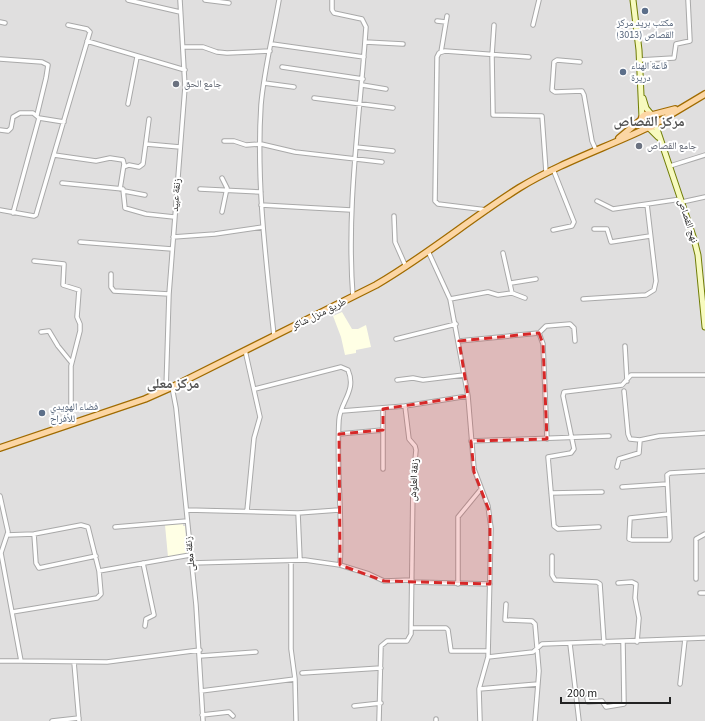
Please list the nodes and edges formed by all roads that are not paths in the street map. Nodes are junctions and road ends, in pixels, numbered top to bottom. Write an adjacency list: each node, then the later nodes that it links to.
1 (128, 0): 10 (street)
2 (180, 0): 10 (street, زنقة عبيد)
3 (205, 0): 9 (street)
4 (279, 0): 21 (street)
5 (332, 0): 20 (street)
6 (539, 0): 18 (street)
7 (633, 0): 31 (street)
8 (688, 0): 31 (street)
9 (229, 3)
10 (180, 12): 23 (street, زنقة عبيد)
11 (447, 16): 14 (street)
12 (437, 21): 14 (street)
13 (0, 22): 15 (street)
14 (446, 22): 25 (street)
15 (5, 23)
16 (68, 25): 19 (street)
17 (494, 25): 26 (street)
18 (534, 25)
19 (87, 41): 27 (street); 51 (street)
20 (365, 42): 22 (street); 28 (street)
21 (272, 44): 24 (street); 28 (street)
22 (403, 44)
23 (184, 47): 24 (street); 34 (street, زنقة عبيد)
24 (270, 51): 36 (street)
25 (442, 52): 26 (street); 85 (street)
26 (492, 56): 29 (street); 69 (street)
27 (137, 57): 34 (street); 43 (street)
28 (364, 57): 35 (street)
29 (529, 57)
30 (0, 59): 48 (street)
31 (640, 60): 40 (street)
32 (580, 62): 60 (street)
33 (282, 67): 35 (street)
34 (185, 70): 58 (street, زنقة عبيد)
35 (363, 79): 37 (street)
36 (264, 83): 38 (street); 57 (street)
37 (362, 85): 39 (street); 44 (street)
38 (294, 87)
39 (386, 89)
40 (641, 92): 47 (street); 49 (street)
41 (705, 94): 46 (main road, طريق منزل شاكر)
42 (314, 98): 44 (street)
43 (128, 104)
44 (360, 105): 45 (street); 59 (street)
45 (393, 108)
46 (681, 108): 47 (main road, طريق منزل شاكر); 52 (main road, طريق منزل شاكر)
47 (651, 114): 49 (main road); 52 (main road)
48 (38, 117): 51 (street); 53 (street); 87 (street)
49 (642, 118): 52 (main road); 54 (main road, طريق منزل شاكر)
50 (149, 119): 56 (street)
51 (64, 122): 62 (street)
52 (651, 126): 54 (main road, طريق منزل شاكر); 66 (street, نهج القصاص)
53 (0, 130)
54 (617, 140): 60 (main road, طريق منزل شاكر)
55 (224, 141): 57 (street)
56 (146, 144): 58 (street); 67 (street)
57 (261, 144): 64 (street); 76 (street)
58 (180, 147): 89 (street, زنقة عبيد)
59 (356, 147): 61 (street); 64 (street)
60 (596, 150): 68 (main road, طريق منزل شاكر)
61 (394, 151)
62 (54, 155): 67 (street); 87 (street)
63 (705, 155): 66 (street)
64 (355, 160): 65 (street); 84 (street)
65 (382, 162)
66 (670, 166): 80 (street, نهج القصاص)
67 (124, 167): 72 (street)
68 (553, 169): 69 (main road, طريق منزل شاكر); 92 (street)
69 (546, 172): 85 (main road, طريق منزل شاكر)
70 (222, 178): 74 (street)
71 (62, 183): 72 (street)
72 (120, 189): 75 (street)
73 (200, 189): 74 (street)
74 (227, 190): 76 (street); 86 (street)
75 (124, 191): 77 (street); 89 (street)
76 (261, 192): 82 (street)
77 (145, 195)
78 (705, 197): 80 (street)
79 (597, 201): 81 (street)
80 (681, 201): 81 (street); 106 (street, نهج القصاص)
81 (647, 204): 93 (street)
82 (261, 205): 84 (street); 90 (street)
83 (0, 210): 87 (street)
84 (351, 210): 107 (street)
85 (488, 210): 97 (main road, طريق منزل شاكر)
86 (222, 212)
87 (14, 213)
88 (394, 216): 100 (street)
89 (174, 217): 94 (street, زنقة عبيد)
90 (263, 227): 94 (street); 115 (street)
91 (594, 229): 93 (street)
92 (553, 230)
93 (650, 236): 110 (street)
94 (173, 237): 96 (street, زنقة عبيد)
95 (80, 242): 96 (street)
96 (172, 249): 105 (street, زنقة عبيد)
97 (428, 251): 100 (main road, طريق منزل شاكر); 109 (street)
98 (503, 253): 103 (street)
99 (34, 261): 121 (street)
100 (406, 267): 107 (main road, طريق منزل شاكر)
101 (111, 274): 105 (street)
102 (536, 279): 103 (street)
103 (511, 283): 104 (street)
104 (512, 293): 108 (street); 109 (street)
105 (169, 294): 126 (street, زنقة عبيد)
106 (704, 295): 112 (street, نهج القصاص)
107 (353, 297): 115 (main road, طريق منزل شاكر)
108 (525, 298)
109 (450, 299): 111 (street)
110 (583, 299)
111 (456, 324): 116 (street); 117 (street)
112 (705, 327)
113 (41, 332): 121 (street)
114 (539, 333): 117 (street); 118 (street); 139 (street)
115 (274, 336): 120 (main road, طريق منزل شاكر)
116 (396, 339)
117 (459, 341): 122 (street)
118 (575, 341)
119 (625, 346): 125 (street)
120 (245, 350): 126 (main road, طريق منزل شاكر); 127 (street)
121 (71, 362): 133 (street)
122 (464, 375): 124 (street); 129 (street)
123 (705, 375): 125 (street)
124 (397, 380)
125 (627, 380): 138 (street)
126 (169, 388): 133 (main road, طريق منزل شاكر); 152 (street, زنقة معلى)
127 (255, 389): 132 (street); 153 (street)
128 (624, 391): 140 (street)
129 (468, 396): 130 (street); 141 (street)
130 (405, 406): 131 (street); 175 (street, زنقة العلوش)
131 (383, 409): 132 (street); 134 (street)
132 (342, 411): 136 (street)
133 (71, 424): 142 (main road, طريق منزل شاكر)
134 (383, 430): 136 (street); 144 (street)
135 (705, 433): 140 (street)
136 (339, 434): 154 (street)
137 (609, 436): 138 (street)
138 (572, 438): 139 (street); 150 (street)
139 (547, 439): 141 (street)
140 (640, 440): 143 (street)
141 (471, 441): 148 (street)
142 (0, 448)
143 (618, 467)
144 (383, 469)
145 (705, 471): 146 (street)
146 (667, 484): 147 (street); 156 (street)
147 (622, 487)
148 (482, 489): 177 (street); 178 (street)
149 (602, 492): 150 (street)
150 (551, 493): 158 (street)
151 (0, 496): 162 (street)
152 (187, 510): 153 (street); 157 (street, زنقة معلى)
153 (247, 510): 155 (street)
154 (339, 510): 155 (street); 172 (street)
155 (298, 513): 168 (street)
156 (669, 514): 156 (street)
157 (187, 522): 159 (street); 165 (street, زنقة معلى)
158 (599, 526)
159 (115, 527)
160 (34, 534): 162 (street); 166 (street); 166 (street)
161 (705, 534): 174 (street)
162 (7, 535): 164 (street)
163 (0, 540): 164 (street)
164 (5, 540): 182 (street)
165 (190, 555): 170 (street); 171 (street, زنقة معلى)
166 (96, 556): 173 (street)
167 (552, 556): 189 (street)
168 (300, 560): 169 (street); 172 (street)
169 (291, 561): 171 (street); 202 (street)
170 (143, 563): 173 (street); 183 (street)
171 (191, 563): 192 (street, زنقة معلى)
172 (340, 565): 175 (street)
173 (99, 571): 182 (street)
174 (696, 579)
175 (412, 581): 177 (street); 184 (street, زنقة العلوش)
176 (618, 583): 188 (street)
177 (458, 584): 178 (street)
178 (490, 584): 193 (street)
179 (700, 593): 180 (street)
180 (705, 593)
181 (506, 604): 191 (street)
182 (12, 612): 197 (street)
183 (145, 626)
184 (411, 628): 193 (street); 200 (street)
185 (705, 638): 186 (street)
186 (685, 639): 188 (street); 204 (street)
187 (623, 642): 188 (street); 189 (street); 207 (street)
188 (637, 642)
189 (604, 643): 190 (street)
190 (570, 644): 191 (street); 219 (street)
191 (538, 647): 196 (street); 203 (street)
192 (200, 650): 195 (street, زنقة معلى); 199 (street)
193 (488, 651): 196 (street)
194 (256, 652): 195 (street)
195 (200, 656): 206 (street, زنقة معلى)
196 (488, 657): 205 (street)
197 (21, 660): 198 (street); 199 (street)
198 (0, 661)
199 (74, 662): 212 (street)
200 (380, 668): 201 (street); 208 (street)
201 (302, 673)
202 (295, 679): 206 (street); 215 (street)
203 (538, 684): 205 (street); 218 (street)
204 (680, 684)
205 (479, 689): 217 (street)
206 (201, 691): 210 (street, زنقة معلى)
207 (587, 698)
208 (381, 703): 209 (street); 216 (street)
209 (354, 706)
210 (202, 715): 211 (street); 214 (street, زنقة معلى)
211 (233, 716)
212 (79, 719): 213 (street)
213 (52, 721)
214 (203, 721)
215 (296, 721)
216 (379, 721)
217 (480, 721)
218 (535, 721)
219 (579, 721)

